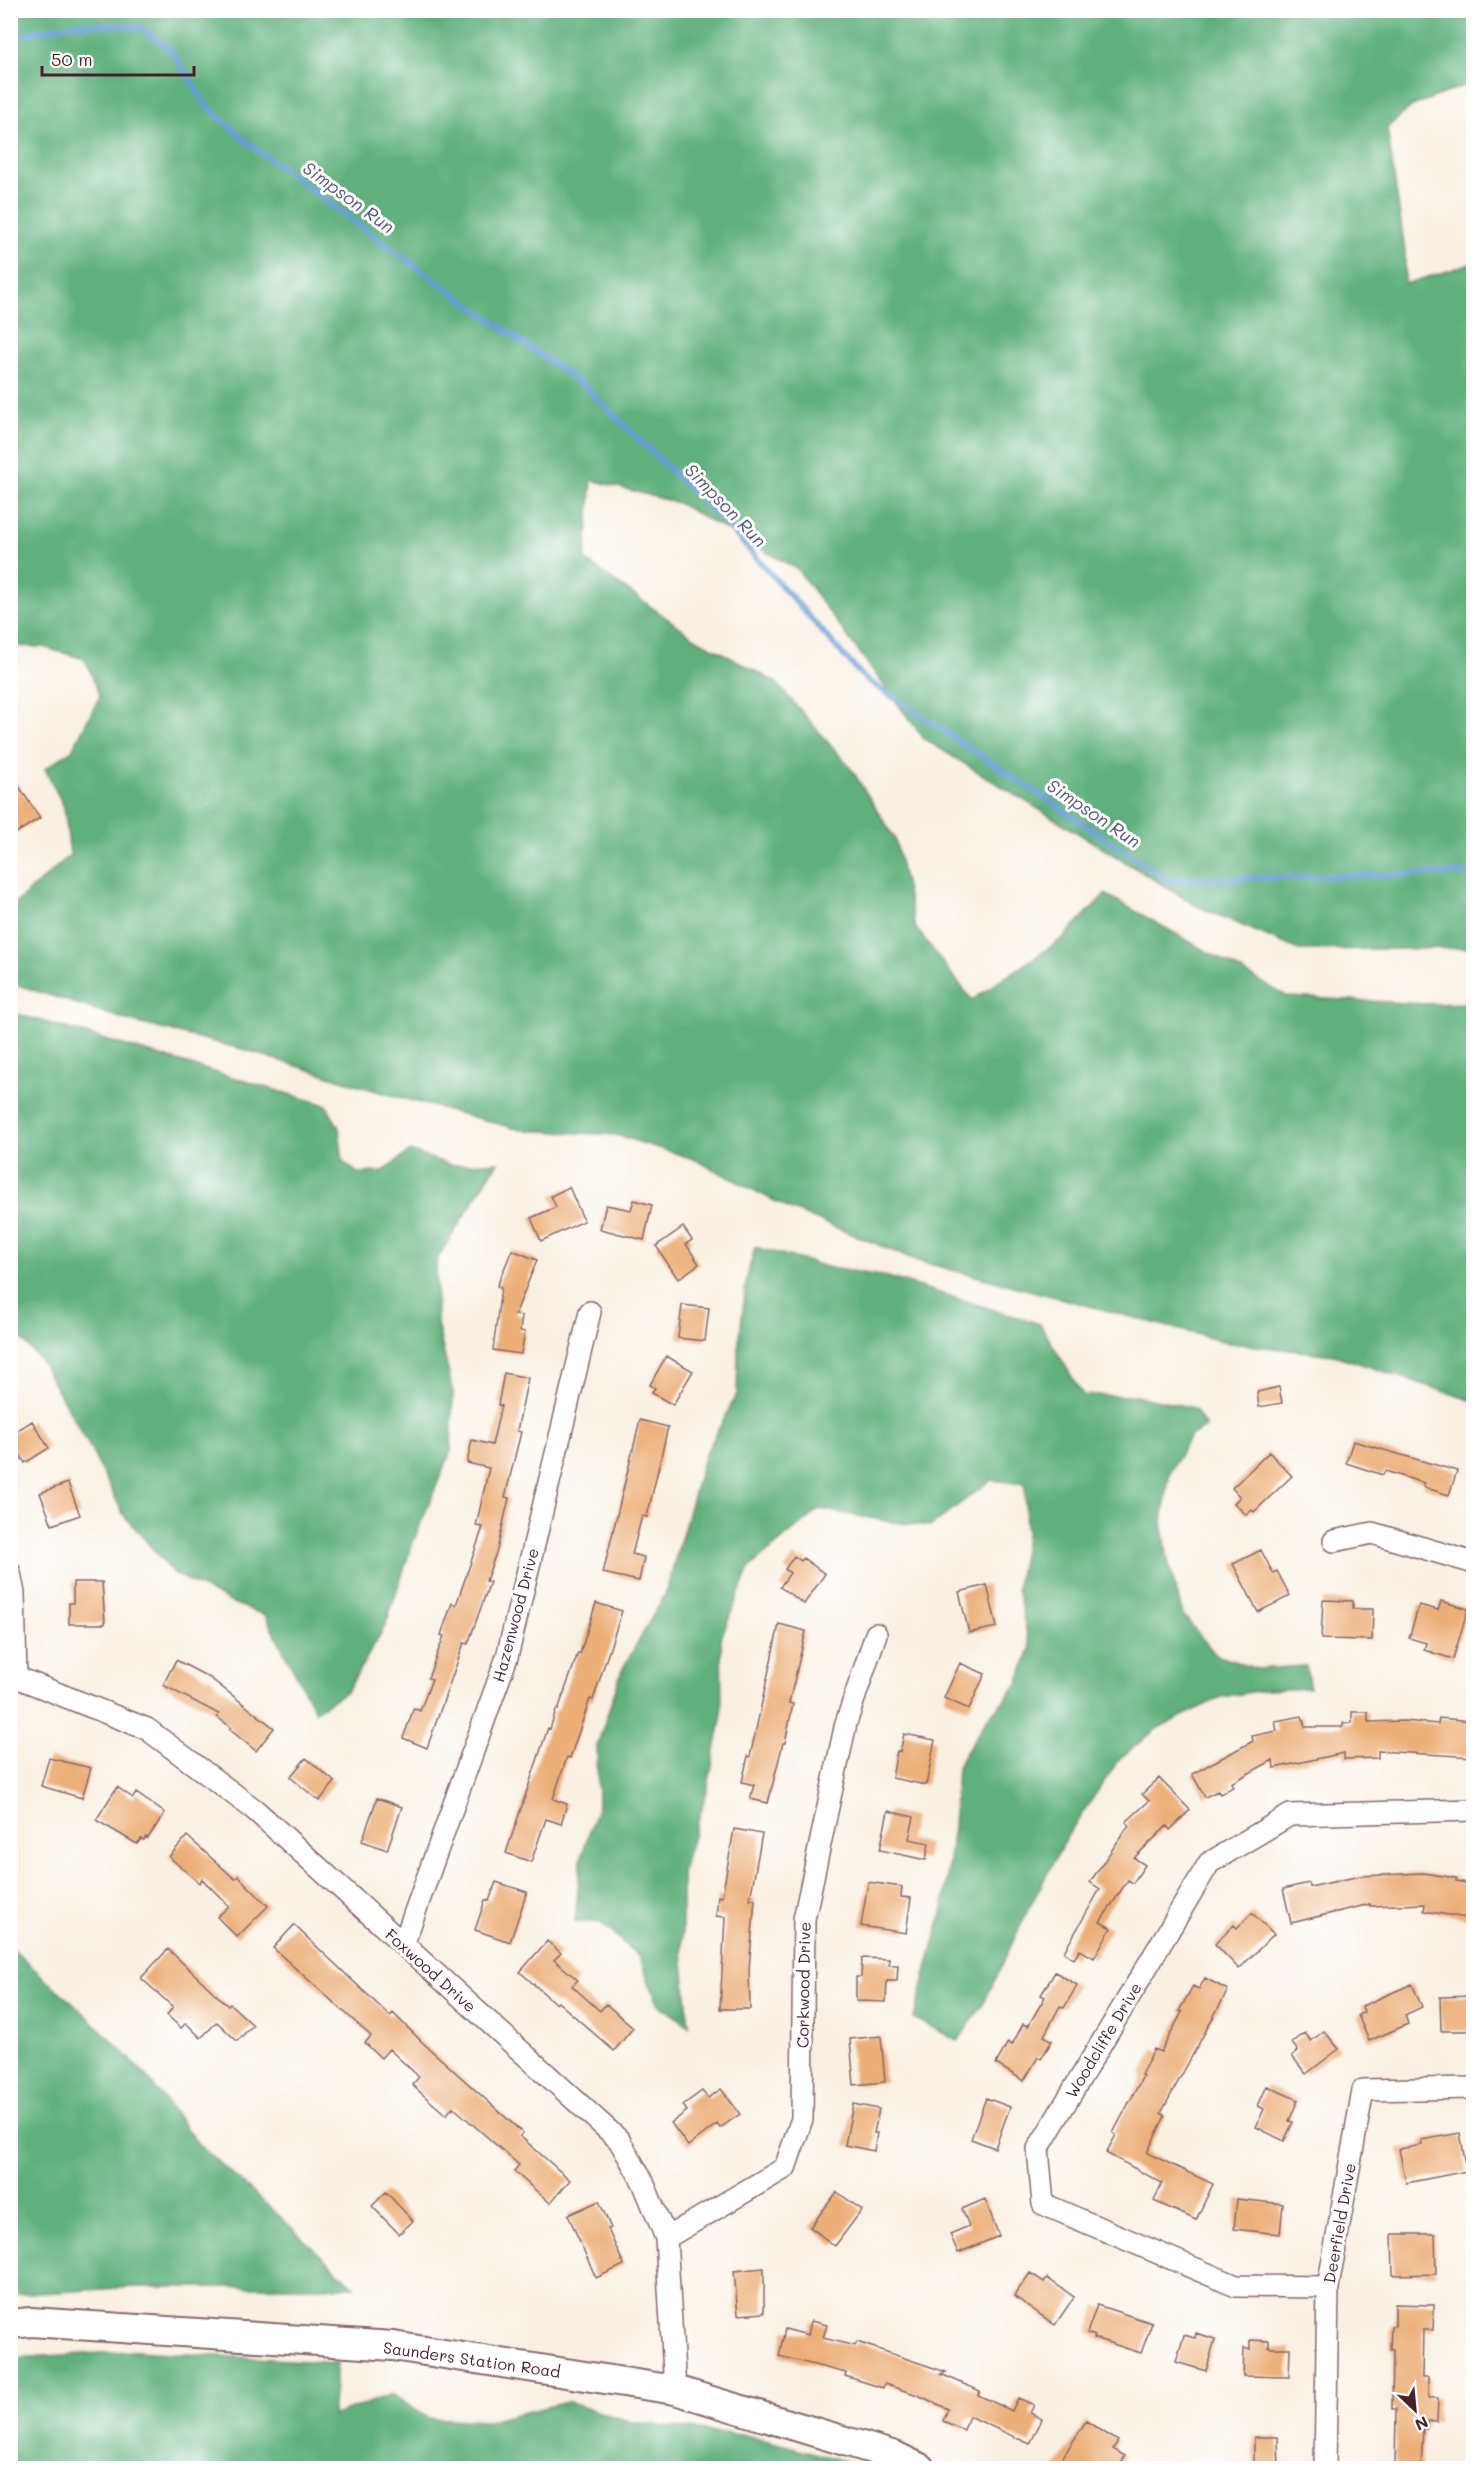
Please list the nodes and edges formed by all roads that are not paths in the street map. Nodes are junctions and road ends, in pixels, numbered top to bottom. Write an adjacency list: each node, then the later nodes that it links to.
1 (590, 1312): 8 (street, Hazenwood Drive)
2 (1334, 1541): 3 (street)
3 (1473, 1563)
4 (10, 1573): 6 (street, Foxwood Drive)
5 (876, 1634): 10 (street, Corkwood Drive)
6 (13, 1677): 8 (street, Foxwood Drive)
7 (1473, 1810): 11 (street, Woodcliffe Drive)
8 (403, 1944): 10 (street, Foxwood Drive)
9 (1473, 2088): 11 (street, Deerfield Drive)
10 (666, 2238): 13 (street, Foxwood Drive)
11 (1328, 2288): 15 (street, Deerfield Drive)
12 (10, 2324): 13 (street, Saunders Station Road)
13 (675, 2390): 14 (street, Saunders Station Road)
14 (920, 2469)
15 (1325, 2469)

